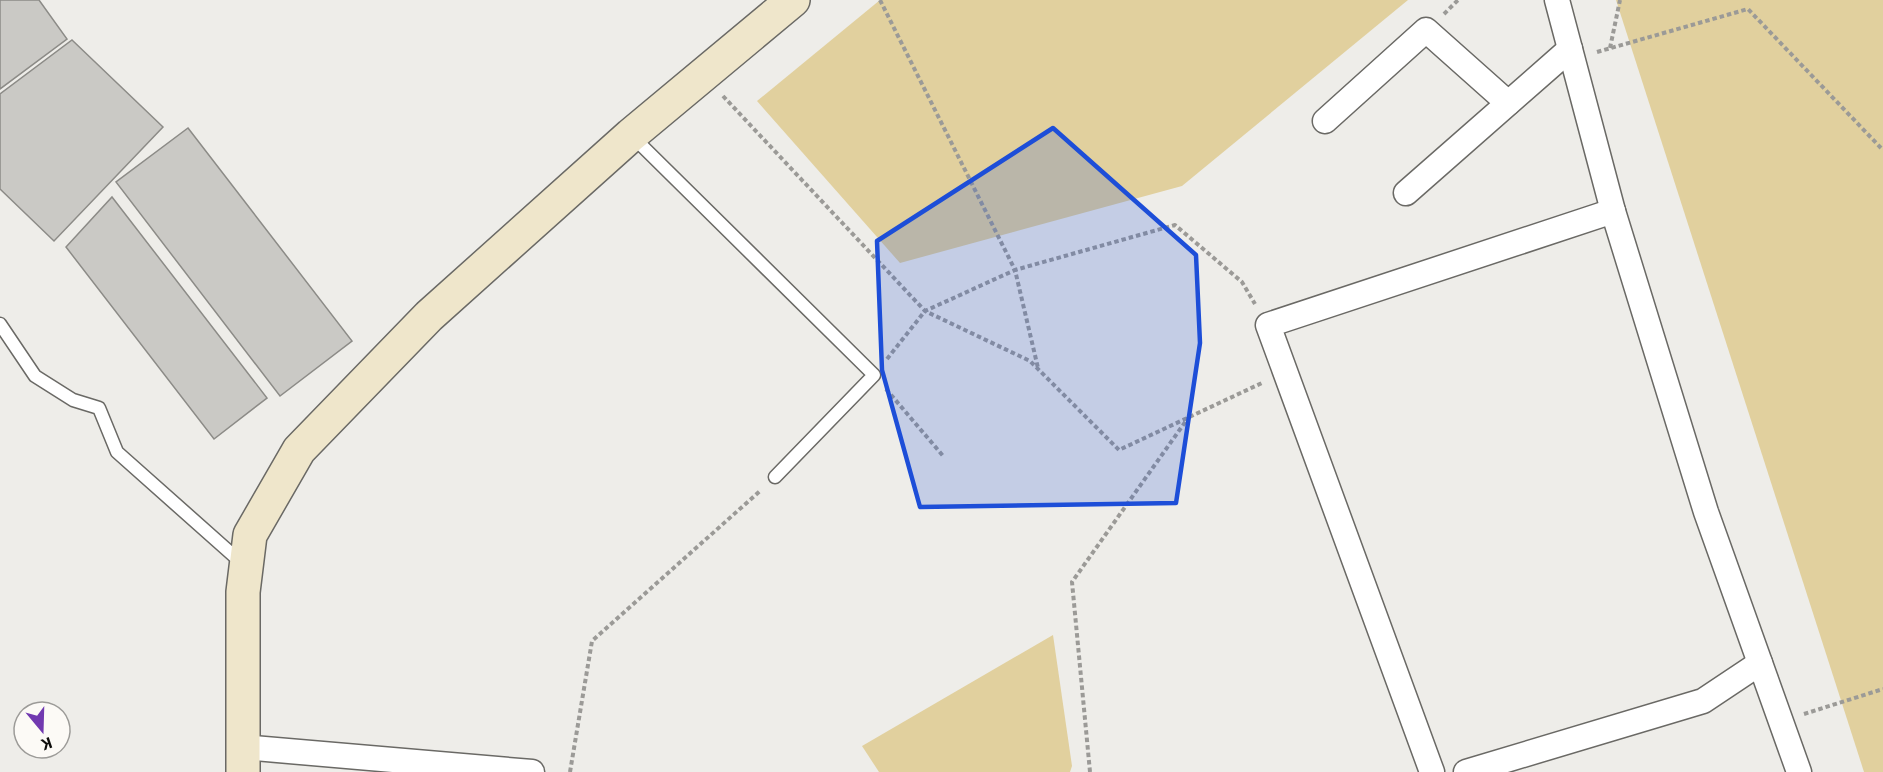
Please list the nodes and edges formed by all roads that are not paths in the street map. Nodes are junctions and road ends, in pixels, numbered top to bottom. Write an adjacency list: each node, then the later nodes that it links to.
1 (793, 0): 6 (street)
2 (1557, 0): 3 (street)
3 (1572, 54): 4 (street); 8 (street)
4 (1508, 103): 5 (street); 7 (street)
5 (1325, 121)
6 (631, 135): 10 (lane); 11 (street)
7 (1406, 193)
8 (1613, 211): 12 (street); 15 (street)
9 (0, 324): 11 (lane)
10 (775, 477)
11 (246, 567): 13 (street)
12 (1760, 663): 16 (street); 17 (street)
13 (243, 760): 14 (street)
14 (532, 772)
15 (1432, 772)
16 (1466, 772)
17 (1798, 772)

